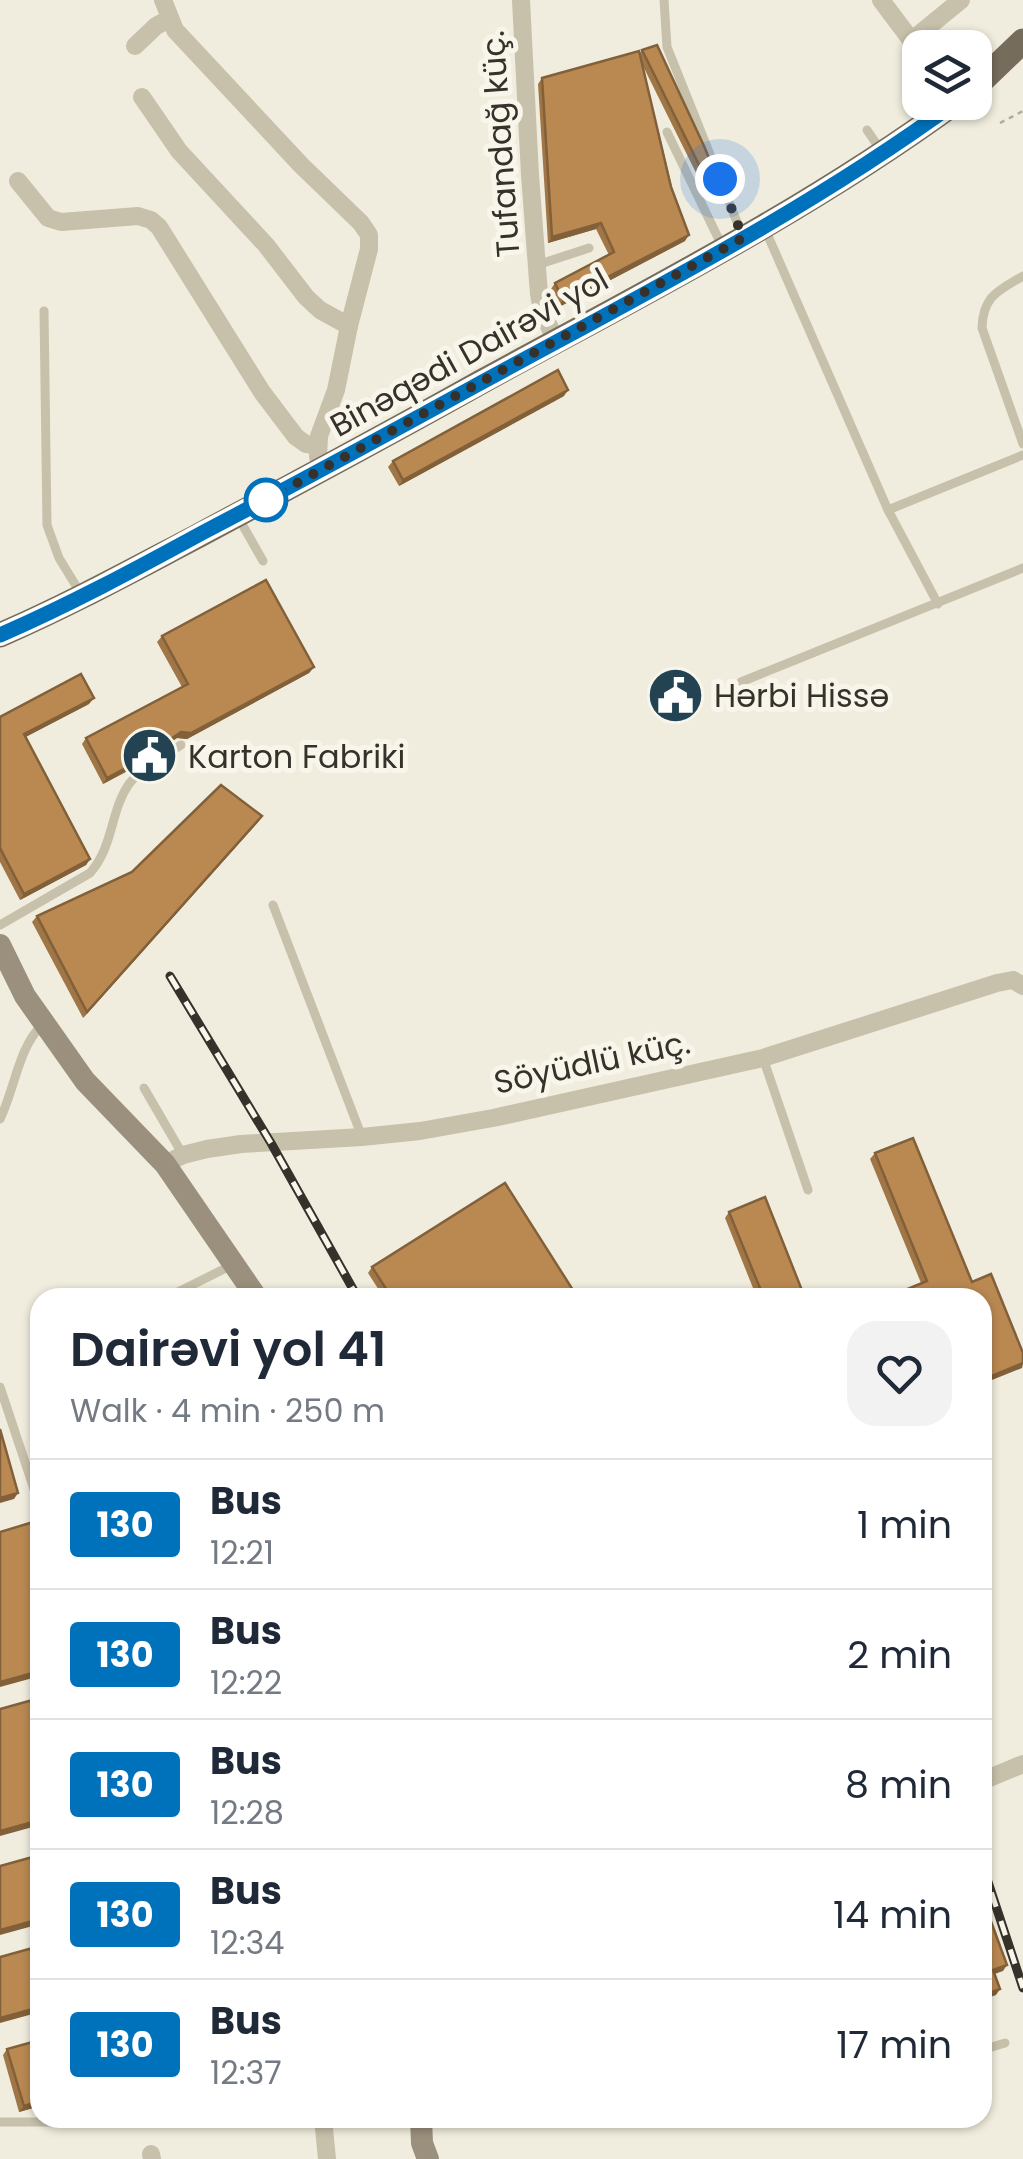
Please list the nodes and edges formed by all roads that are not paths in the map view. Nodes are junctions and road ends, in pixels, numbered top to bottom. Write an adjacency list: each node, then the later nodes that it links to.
1 (163, 0): 6 (street)
2 (521, 0): 20 (street, Tufandağ küç.)
3 (664, 0): 18 (lane)
4 (882, 0): 7 (street)
5 (961, 0): 8 (street)
6 (170, 19): 10 (street); 23 (street)
7 (904, 30)
8 (932, 30)
9 (1023, 41): 11 (main road)
10 (135, 46)
11 (992, 71)
12 (142, 97): 23 (street)
13 (931, 120): 16 (main road, Binəqədi Dairəvi yol)
14 (867, 130): 16 (lane)
15 (666, 132): 18 (lane)
16 (883, 154): 18 (main road, Binəqədi Dairəvi yol)
17 (18, 181): 27 (street)
18 (743, 238): 24 (main road, Binəqədi Dairəvi yol); 28 (lane)
19 (589, 248): 20 (lane)
20 (537, 266): 24 (street, Tufandağ küç.)
21 (1023, 276): 25 (lane)
22 (44, 311): 32 (lane)
23 (349, 326): 27 (street)
24 (556, 342): 27 (main road, Binəqədi Dairəvi yol)
25 (1023, 444)
26 (1023, 455): 28 (lane)
27 (320, 458): 29 (main road, Binəqədi Dairəvi yol)
28 (888, 510): 33 (lane)
29 (237, 515): 30 (lane); 32 (main road, Binəqədi Dairəvi yol)
30 (263, 561)
31 (1023, 568): 33 (lane)
32 (82, 597): 34 (main road, Binəqədi Dairəvi yol)
33 (938, 604): 35 (lane)
34 (0, 635)
35 (742, 682)
36 (181, 744): 38 (lane)
37 (273, 905): 45 (lane)
38 (0, 925)
39 (0, 945): 41 (street)
40 (1023, 986): 42 (street, Söyüdlü küç.)
41 (44, 1023): 44 (lane); 46 (street)
42 (763, 1058): 45 (street, Söyüdlü küç.); 47 (lane)
43 (144, 1088): 46 (lane)
44 (1, 1115)
45 (362, 1137): 46 (street, Söyüdlü küç.)
46 (174, 1160): 48 (street)
47 (808, 1190)
48 (234, 1264): 49 (lane); 50 (street)
49 (186, 1288)
50 (250, 1288)
51 (0, 1388): 52 (lane)
52 (30, 1477)
53 (1023, 1764): 54 (street)
54 (992, 1777)
55 (1005, 2043): 56 (lane)
56 (992, 2047)
57 (0, 2122): 58 (lane)
58 (30, 2122)
59 (324, 2128): 61 (street)
60 (421, 2128): 62 (street)
61 (327, 2159)
62 (428, 2159)

